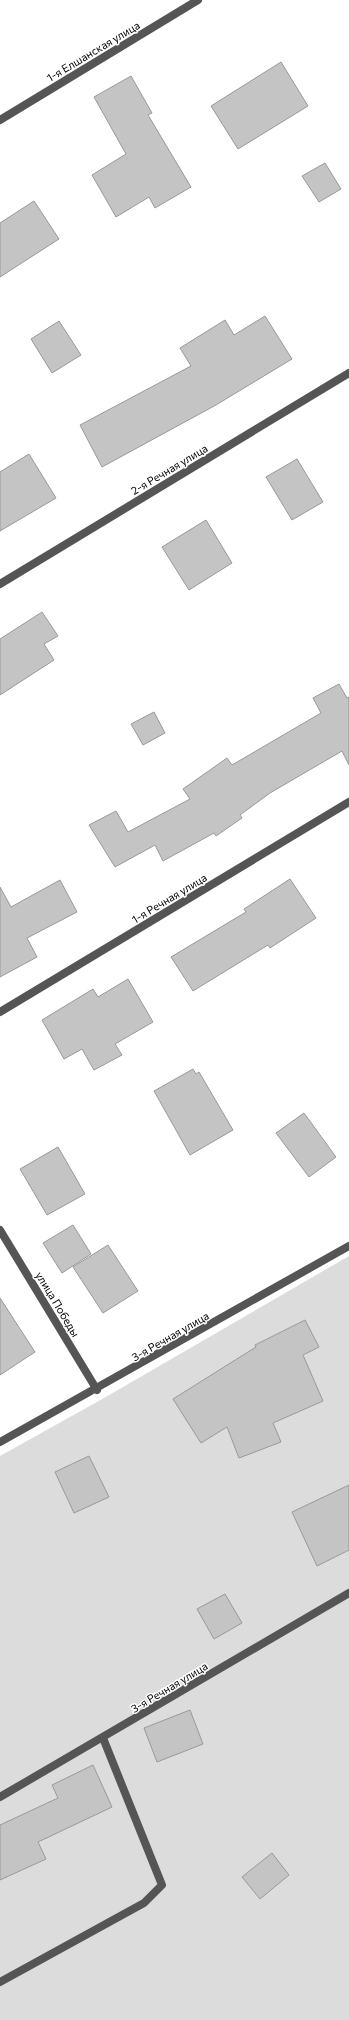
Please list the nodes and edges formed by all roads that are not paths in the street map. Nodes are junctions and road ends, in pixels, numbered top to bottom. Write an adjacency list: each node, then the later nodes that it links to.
1 (198, 0): 2 (street, 1-я Елшанская улица)
2 (0, 120)
3 (349, 373): 4 (street, 2-я Речная улица)
4 (0, 584)
5 (349, 802): 6 (street, 1-я Речная улица)
6 (0, 1012)
7 (0, 1230): 9 (street, улица Победы)
8 (349, 1246): 9 (street, 3-я Речная улица)
9 (97, 1390): 10 (street, 3-я Речная улица)
10 (0, 1442)
11 (349, 1593): 12 (street, 3-я Речная улица)
12 (103, 1738): 13 (street, 3-я Речная улица); 14 (street)
13 (0, 1797)
14 (0, 1982)

